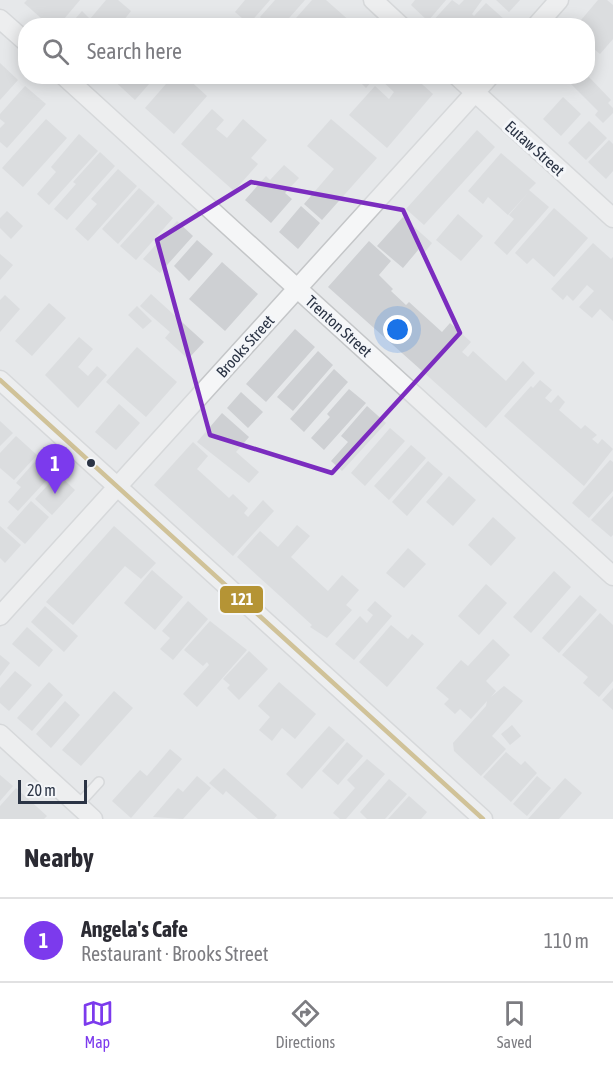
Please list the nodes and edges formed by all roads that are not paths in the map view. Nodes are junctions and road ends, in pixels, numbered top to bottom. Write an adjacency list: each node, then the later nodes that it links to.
1 (373, 0): 3 (street)
2 (559, 0): 4 (street)
3 (392, 18)
4 (543, 18)
5 (0, 19): 6 (street)
6 (18, 35)
7 (73, 84): 12 (street, Trenton Street)
8 (465, 84): 10 (street, Eutaw Street)
9 (483, 84): 10 (street, Brooks Street)
10 (475, 93): 11 (street, Eutaw Street); 12 (street, Brooks Street)
11 (613, 218)
12 (298, 288): 14 (street, Brooks Street); 15 (street, Trenton Street)
13 (0, 380): 14 (street)
14 (117, 487): 16 (street, Brooks Street); 21 (street)
15 (613, 576)
16 (0, 616)
17 (0, 734): 19 (street)
18 (99, 782): 19 (lane)
19 (78, 805): 20 (street)
20 (93, 819)
21 (483, 819)

